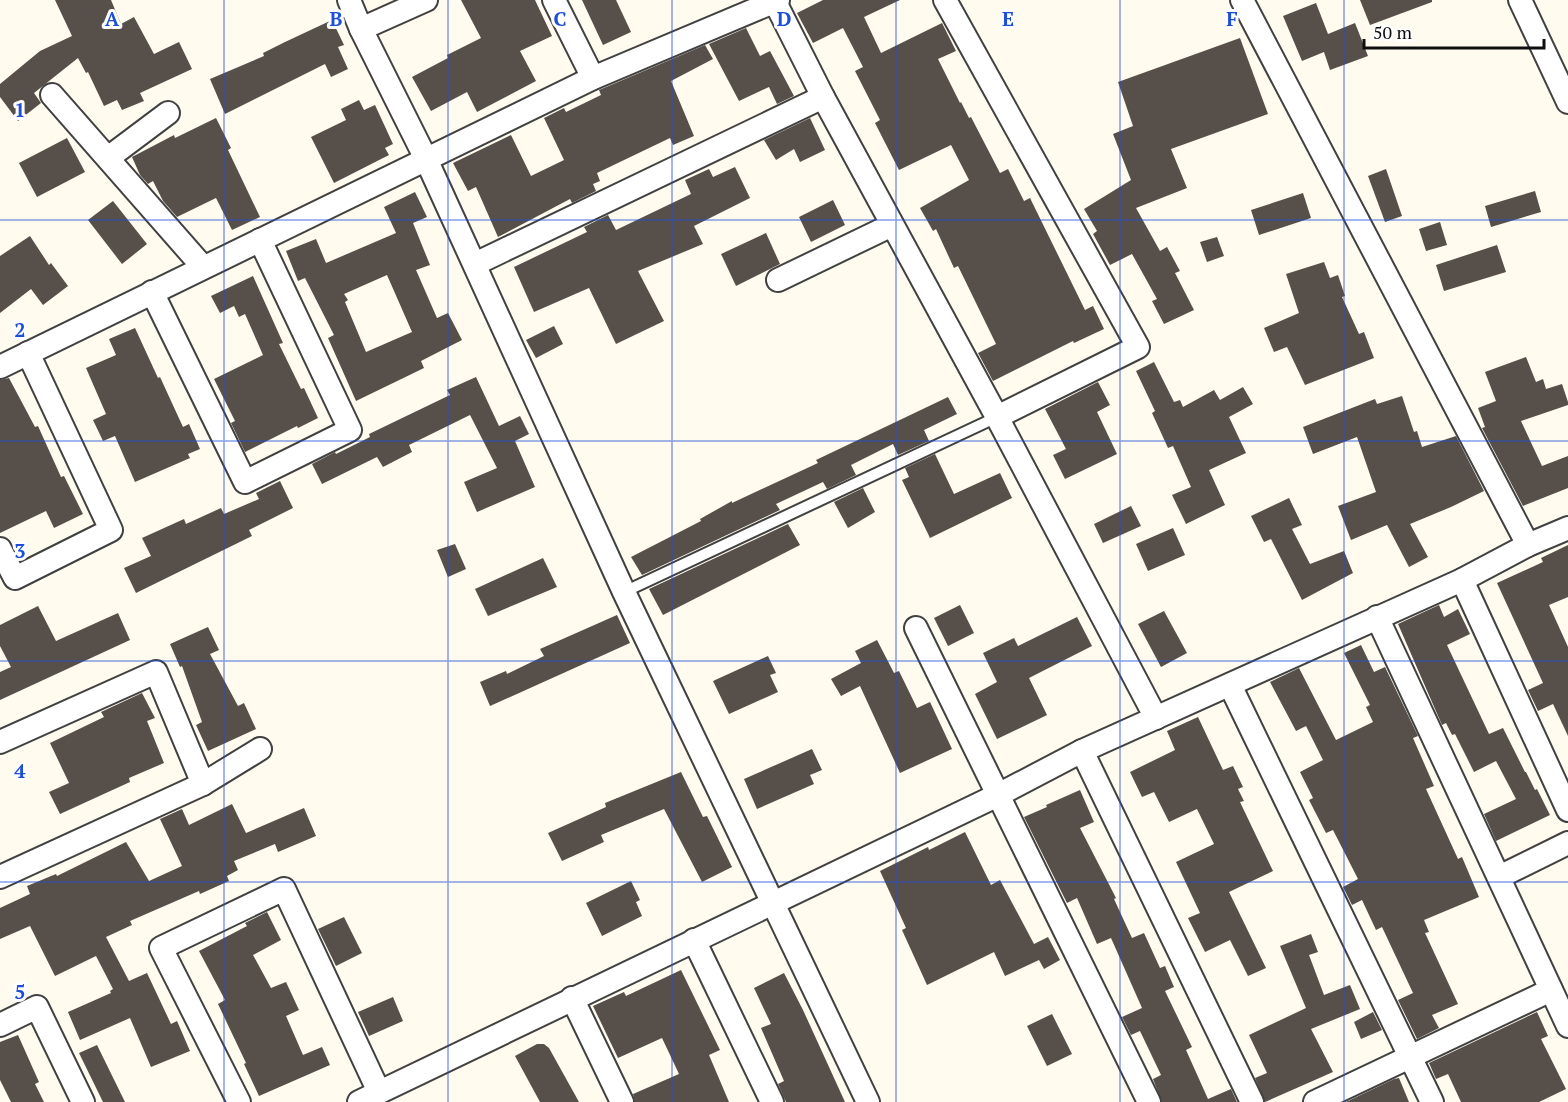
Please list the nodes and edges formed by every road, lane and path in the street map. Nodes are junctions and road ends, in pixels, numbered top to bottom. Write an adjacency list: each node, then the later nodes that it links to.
1 (349, 0): 8 (street)
2 (426, 0): 8 (street)
3 (554, 0): 9 (street)
4 (945, 0): 24 (street)
5 (1242, 0): 26 (street)
6 (1521, 0): 12 (street)
7 (775, 1): 9 (street); 11 (street)
8 (361, 29): 15 (street)
9 (593, 78): 15 (street)
10 (52, 95): 14 (street)
11 (823, 97): 16 (street); 18 (street)
12 (1568, 102)
13 (168, 113): 14 (street)
14 (108, 158): 19 (street)
15 (426, 159): 17 (street); 18 (street)
16 (892, 225): 20 (street); 24 (street)
17 (260, 240): 19 (street); 21 (street)
18 (475, 264): 29 (street)
19 (204, 267): 21 (street)
20 (778, 280)
21 (152, 292): 22 (street)
22 (28, 353): 23 (street); 27 (street)
23 (0, 367)
24 (997, 417): 29 (lane); 33 (street)
25 (1568, 528): 26 (street)
26 (1528, 545): 28 (street)
27 (0, 549)
28 (1462, 580): 30 (street); 39 (street)
29 (624, 592): 43 (street)
30 (1377, 617): 32 (street); 42 (street)
31 (916, 628): 38 (street)
32 (1230, 684): 33 (street); 49 (street)
33 (1156, 718): 36 (street)
34 (0, 742): 37 (street)
35 (260, 748): 37 (street)
36 (1082, 752): 38 (street); 57 (street)
37 (203, 784): 41 (street)
38 (998, 795): 43 (street); 56 (street)
39 (1568, 810)
40 (1568, 843): 42 (street)
41 (0, 877)
42 (1499, 877): 45 (street)
43 (773, 902): 44 (street); 55 (street)
44 (694, 940): 46 (street); 54 (street)
45 (1551, 990): 48 (street); 49 (street)
46 (573, 998): 50 (street); 53 (street)
47 (0, 1025): 51 (street)
48 (1568, 1026)
49 (1410, 1055): 58 (street); 59 (street)
50 (369, 1097): 52 (street)
51 (83, 1102)
52 (239, 1102)
53 (622, 1102)
54 (772, 1102)
55 (868, 1102)
56 (1149, 1102)
57 (1252, 1102)
58 (1315, 1102)
59 (1432, 1102)

